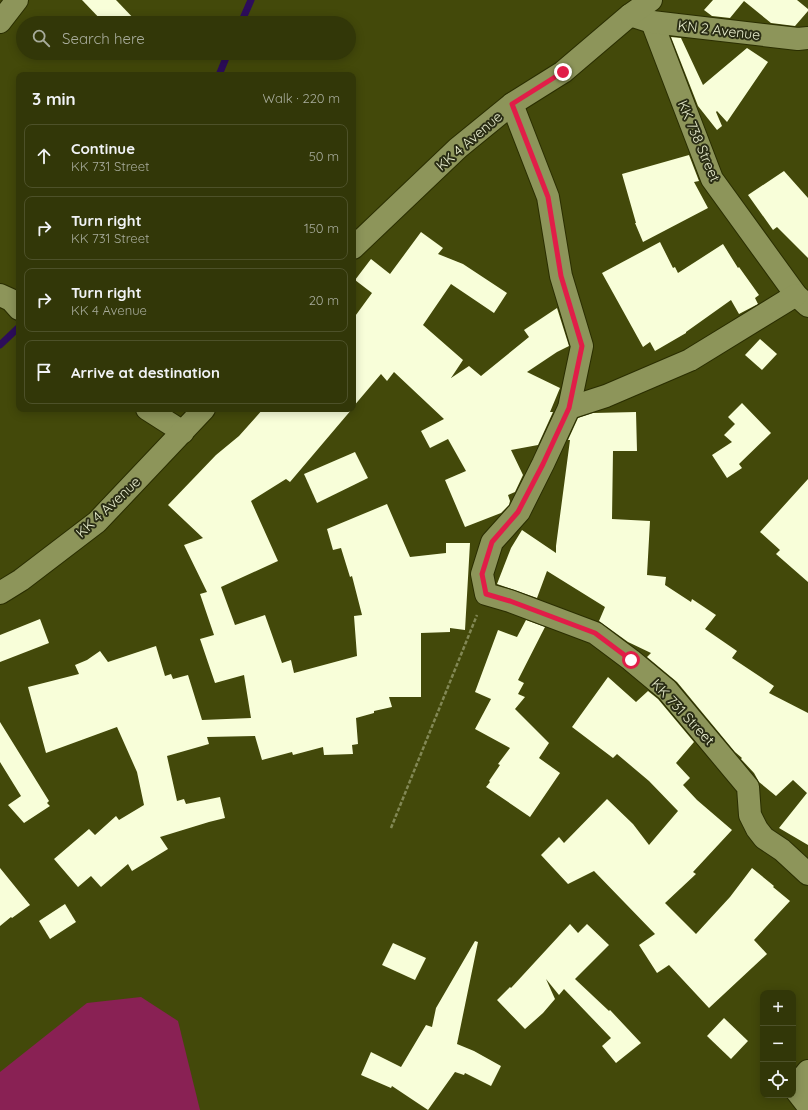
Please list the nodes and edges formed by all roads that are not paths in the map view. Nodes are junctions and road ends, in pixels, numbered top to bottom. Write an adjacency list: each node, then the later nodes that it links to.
1 (17, 0): 4 (street)
2 (651, 0): 3 (street, KK 4 Avenue)
3 (630, 15): 5 (street, KN 2 Avenue); 7 (street, KK 4 Avenue)
4 (0, 22)
5 (652, 22): 6 (street, KN 2 Avenue); 9 (street, KK 738 Street)
6 (808, 38)
7 (512, 104): 8 (street, KK 4 Avenue); 10 (street)
8 (356, 245)
9 (802, 301): 10 (street)
10 (569, 408): 15 (street, KK 731 Street)
11 (152, 412): 13 (street)
12 (201, 412): 13 (street, KK 4 Avenue)
13 (183, 432): 14 (street, KK 4 Avenue)
14 (0, 592)
15 (808, 874)
16 (808, 1071): 17 (street)
17 (808, 1106)

